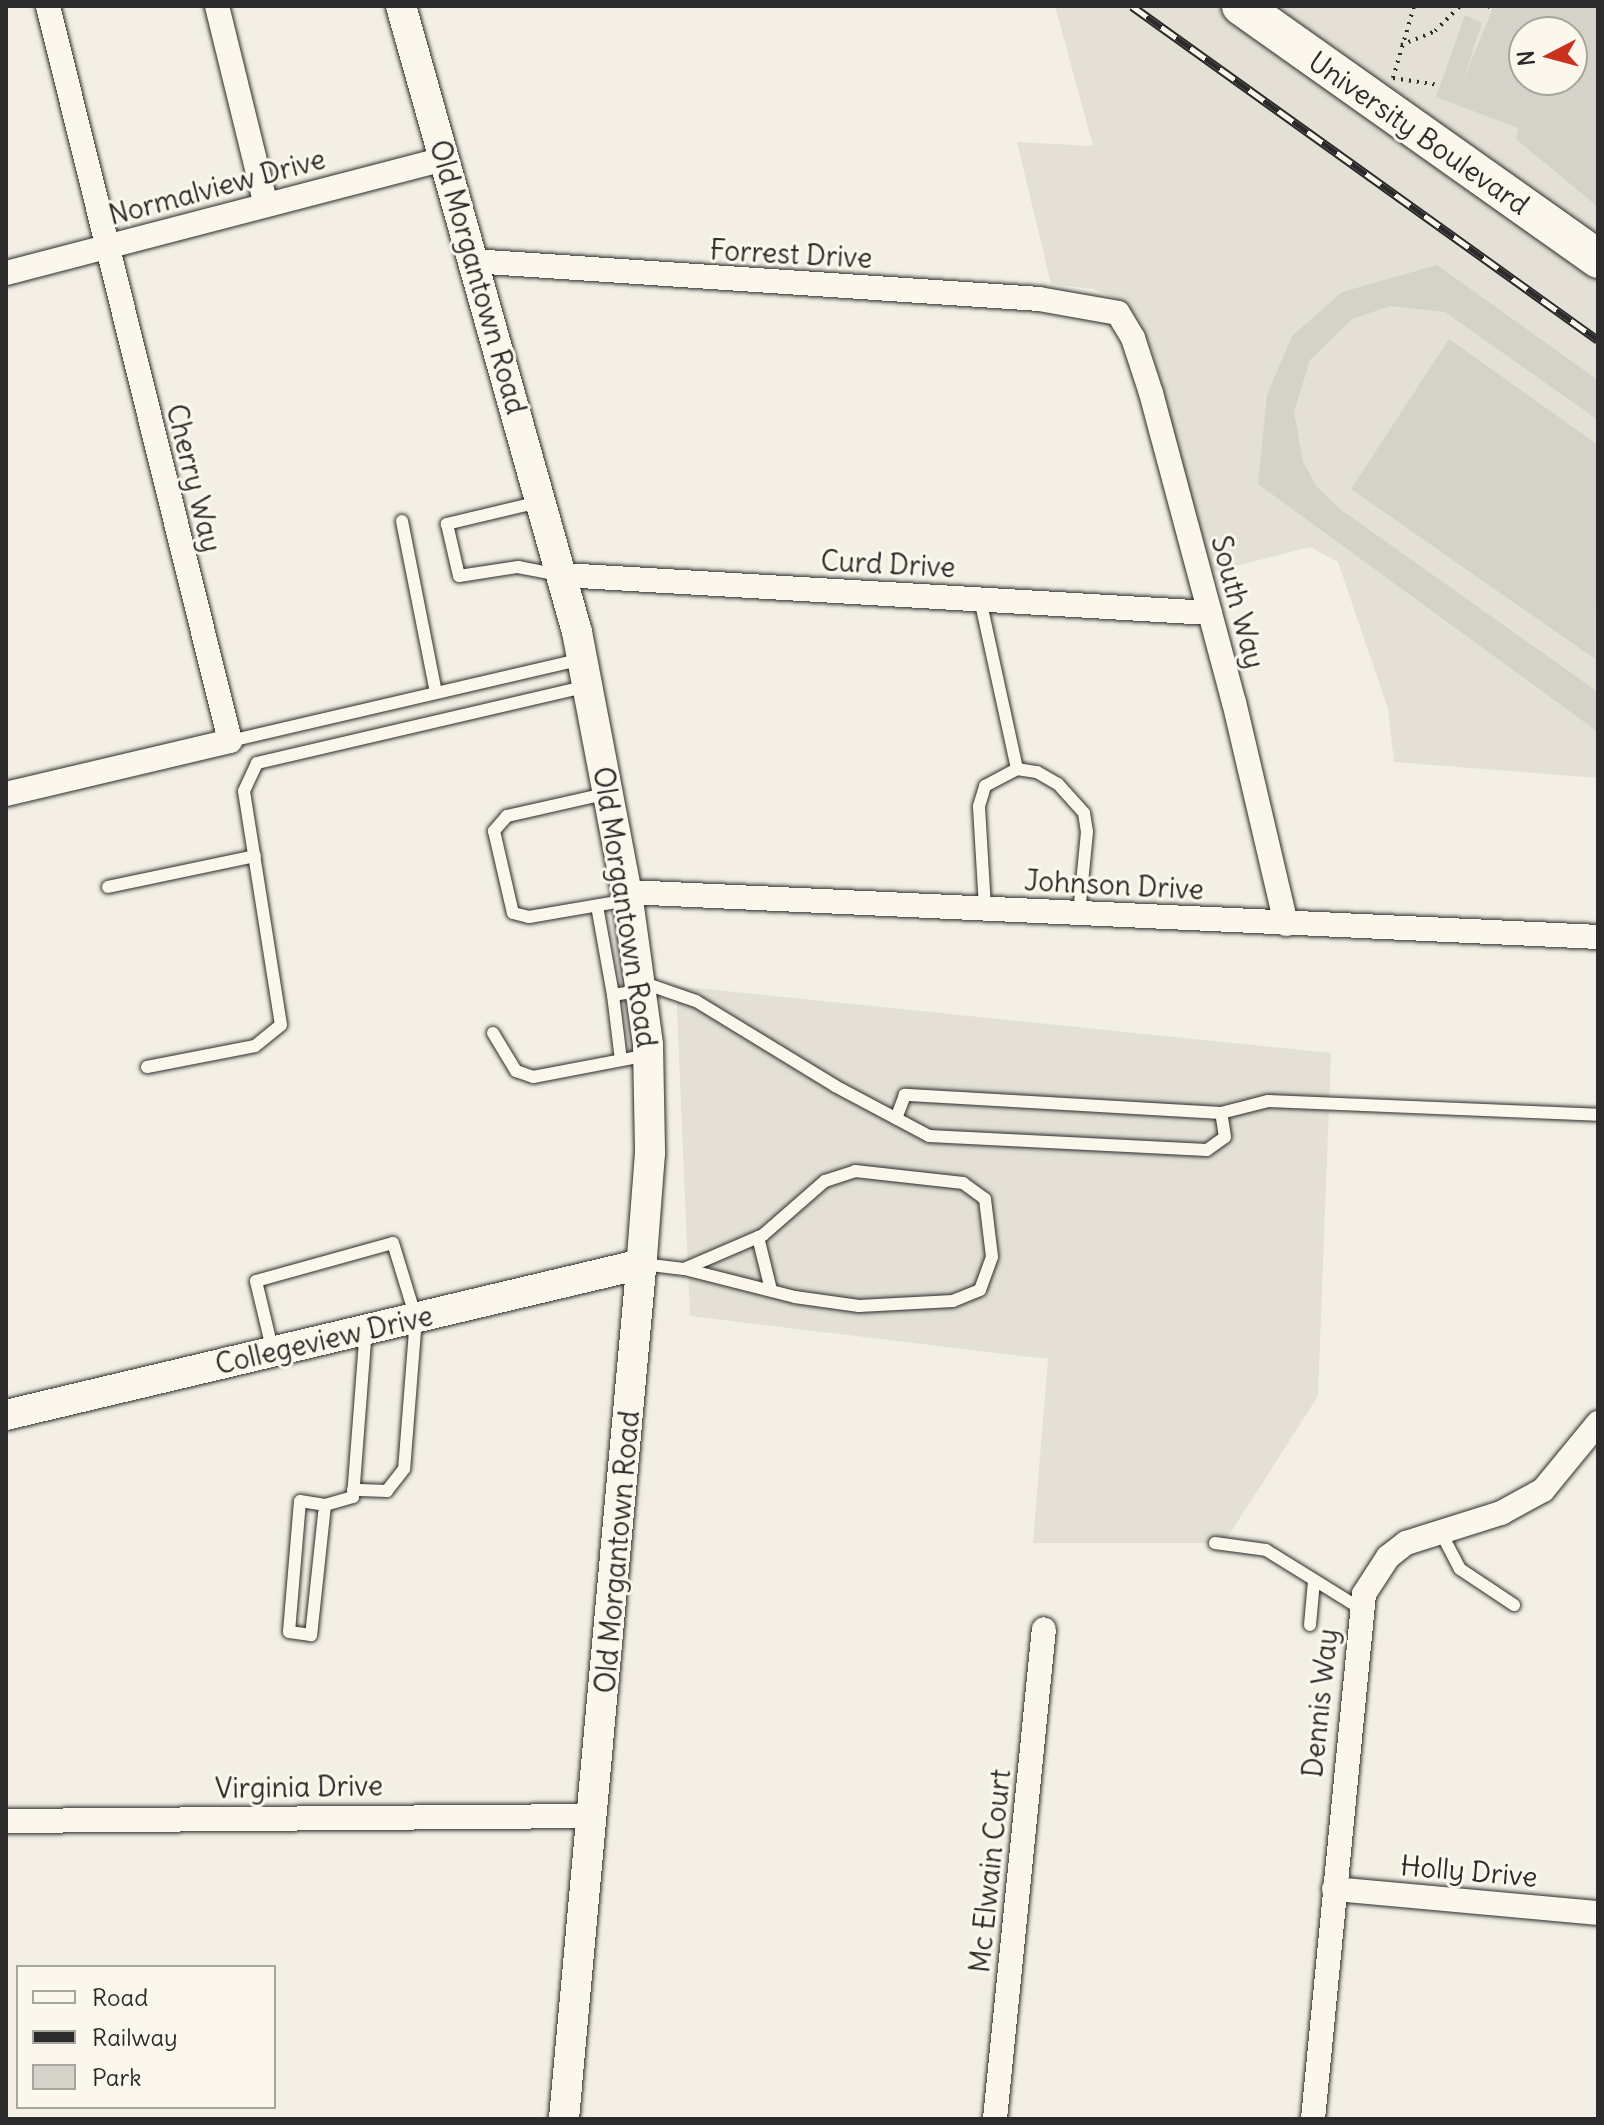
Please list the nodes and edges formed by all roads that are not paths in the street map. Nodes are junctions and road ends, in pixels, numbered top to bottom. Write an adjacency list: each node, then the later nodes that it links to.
1 (48, 6): 7 (street, Cherry Way)
2 (217, 6): 6 (street)
3 (401, 6): 5 (street, Old Morgantown Road)
4 (1248, 8): 8 (main road, University Boulevard)
5 (444, 159): 6 (street, Normalview Drive); 9 (street, Old Morgantown Road)
6 (266, 205): 7 (street, Normalview Drive)
7 (107, 247): 10 (street, Normalview Drive); 19 (street, Cherry Way)
8 (1598, 259)
9 (472, 261): 11 (street, Forrest Drive); 12 (street, Old Morgantown Road)
10 (6, 273)
11 (1107, 309): 16 (street, South Way)
12 (542, 501): 14 (street, Old Morgantown Road); 14 (lane)
13 (402, 521): 18 (lane)
14 (563, 575): 15 (street, Curd Drive); 17 (street, Old Morgantown Road)
15 (980, 599): 16 (street, Curd Drive); 20 (lane)
16 (1210, 613): 29 (street, South Way)
17 (585, 673): 18 (lane); 21 (street, Old Morgantown Road); 23 (lane)
18 (436, 692): 19 (lane)
19 (230, 741): 22 (street)
20 (1017, 769): 27 (lane); 28 (lane)
21 (609, 793): 25 (street, Old Morgantown Road); 26 (lane)
22 (6, 794)
23 (255, 856): 24 (lane); 34 (lane)
24 (108, 887)
25 (627, 896): 26 (lane); 27 (street, Johnson Drive); 31 (street, Old Morgantown Road)
26 (597, 906): 31 (lane)
27 (985, 908): 28 (street, Johnson Drive)
28 (1079, 913): 29 (street, Johnson Drive)
29 (1286, 924): 30 (street, Johnson Drive)
30 (1598, 937)
31 (632, 989): 33 (street, Old Morgantown Road); 37 (lane)
32 (493, 1033): 33 (lane)
33 (635, 1057): 39 (street, Old Morgantown Road)
34 (147, 1067)
35 (1221, 1113): 36 (lane); 37 (lane); 37 (lane)
36 (1598, 1115)
37 (896, 1118)
38 (758, 1237): 40 (lane); 41 (lane); 41 (lane)
39 (642, 1264): 40 (lane); 42 (street, Collegeview Drive); 56 (street, Old Morgantown Road)
40 (684, 1269): 41 (lane)
41 (771, 1290)
42 (416, 1318): 43 (street, Collegeview Drive); 44 (lane); 47 (lane)
43 (366, 1329): 44 (street, Collegeview Drive); 47 (lane)
44 (273, 1352): 45 (street, Collegeview Drive)
45 (6, 1415)
46 (1598, 1423): 49 (street, Dennis Way)
47 (353, 1490): 48 (lane)
48 (325, 1505): 48 (lane)
49 (1439, 1529): 52 (lane); 53 (street, Dennis Way)
50 (1215, 1543): 51 (lane)
51 (1314, 1581): 53 (lane); 54 (lane)
52 (1514, 1605)
53 (1361, 1609): 58 (street, Dennis Way)
54 (1310, 1625)
55 (1044, 1629): 61 (street, Mc Elwain Court)
56 (592, 1816): 57 (street, Virginia Drive); 60 (street, Old Morgantown Road)
57 (6, 1821)
58 (1334, 1889): 59 (street, Holly Drive); 62 (street, Dennis Way)
59 (1598, 1913)
60 (564, 2119)
61 (995, 2119)
62 (1313, 2119)

